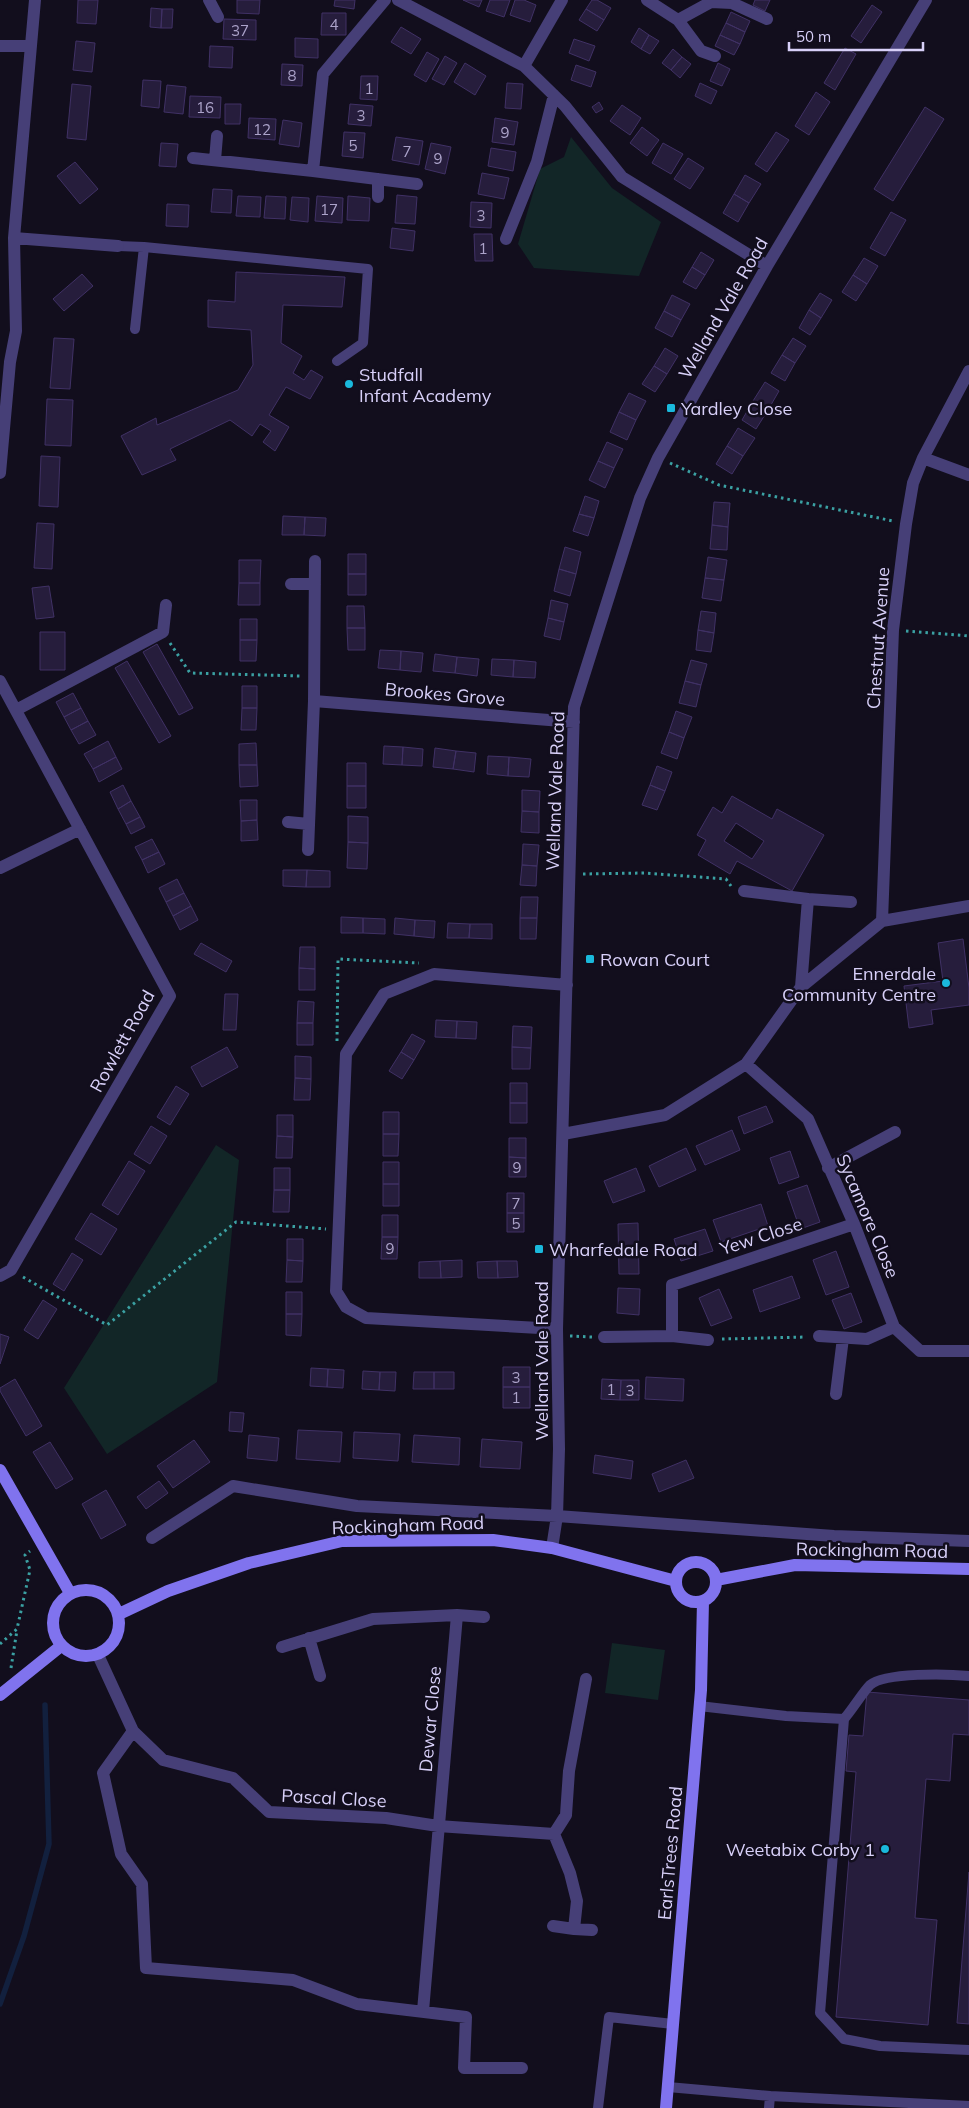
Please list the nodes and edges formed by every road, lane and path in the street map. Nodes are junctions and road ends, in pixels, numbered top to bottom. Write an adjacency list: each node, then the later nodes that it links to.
1 (35, 0): 12 (street)
2 (208, 0): 8 (street)
3 (385, 0): 19 (street)
4 (398, 0): 14 (street)
5 (562, 0): 14 (street)
6 (647, 0): 10 (street)
7 (926, 0): 27 (street, Welland Vale Road)
8 (218, 17)
9 (767, 19): 10 (street)
10 (678, 20): 13 (street)
11 (0, 46): 12 (street)
12 (30, 46): 23 (street)
13 (716, 56)
14 (524, 66): 15 (street)
15 (554, 95): 24 (street); 27 (street)
16 (217, 136): 18 (street)
17 (193, 158): 18 (street)
18 (215, 160): 19 (street)
19 (313, 171): 20 (street)
20 (378, 179): 21 (street); 22 (street)
21 (417, 184)
22 (378, 197)
23 (14, 238): 25 (street); 29 (street)
24 (506, 239)
25 (118, 246): 26 (lane)
26 (144, 247): 28 (lane); 30 (lane)
27 (767, 266): 32 (street, Welland Vale Road)
28 (135, 329)
29 (5, 361): 34 (street)
30 (337, 361)
31 (969, 371): 33 (street, Chestnut Avenue)
32 (658, 458): 36 (path); 48 (street, Welland Vale Road)
33 (923, 458): 35 (street); 36 (street, Chestnut Avenue)
34 (0, 473)
35 (969, 475)
36 (906, 524): 41 (street, Chestnut Avenue)
37 (315, 561): 39 (street)
38 (291, 584): 39 (street)
39 (315, 584): 44 (street)
40 (166, 605): 42 (street)
41 (893, 630): 43 (path); 59 (street, Chestnut Avenue)
42 (163, 632): 44 (path); 47 (street)
43 (969, 636)
44 (314, 676): 46 (street)
45 (0, 681): 47 (street, Rowlett Road)
46 (314, 701): 48 (street, Brookes Grove); 50 (street)
47 (16, 710): 51 (street, Rowlett Road)
48 (574, 722): 54 (street, Welland Vale Road)
49 (288, 822): 50 (street)
50 (309, 824): 52 (street)
51 (80, 829): 53 (street); 70 (street, Rowlett Road)
52 (308, 850)
53 (0, 868)
54 (570, 874): 55 (path); 61 (street, Welland Vale Road)
55 (744, 891): 56 (street)
56 (808, 899): 57 (street); 62 (street)
57 (851, 902)
58 (969, 906): 59 (street)
59 (882, 921): 62 (street)
60 (434, 974): 61 (street); 63 (street); 63 (path)
61 (567, 985): 66 (street, Welland Vale Road)
62 (801, 987): 64 (street)
63 (346, 1054): 69 (street)
64 (746, 1064): 66 (street); 67 (street, Sycamore Close)
65 (895, 1132): 67 (street)
66 (562, 1134): 72 (street, Welland Vale Road)
67 (828, 1168): 68 (street, Sycamore Close)
68 (854, 1224): 71 (street, Sycamore Close); 73 (street, Yew Close)
69 (339, 1230): 70 (path); 72 (street)
70 (5, 1273)
71 (894, 1327): 76 (street); 78 (street, Sycamore Close)
72 (557, 1332): 75 (path); 81 (street, Welland Vale Road)
73 (672, 1336): 75 (street); 77 (street)
74 (819, 1336): 76 (street); 77 (path)
75 (604, 1337)
76 (843, 1338): 79 (street)
77 (708, 1340)
78 (969, 1351)
79 (836, 1394)
80 (0, 1470): 83 (street)
81 (557, 1516): 82 (street); 84 (street); 85 (street, Welland Vale Road)
82 (152, 1538)
83 (40, 1541): 89 (street); 94 (path)
84 (969, 1541)
85 (552, 1548): 88 (street, Rockingham Road); 91 (street, Rockingham Road)
86 (969, 1568): 87 (street, Rockingham Road)
87 (716, 1580): 88 (street); 90 (street)
88 (676, 1581): 90 (street)
89 (70, 1593): 91 (street); 97 (street)
90 (703, 1601): 104 (street, EarlsTrees Road)
91 (119, 1614): 99 (street)
92 (457, 1615): 93 (street); 95 (street); 107 (street, Dewar Close)
93 (484, 1617)
94 (17, 1629): 96 (path); 103 (path)
95 (309, 1638): 98 (street); 100 (street)
96 (0, 1644)
97 (61, 1646): 99 (street); 103 (street)
98 (282, 1647)
99 (98, 1655): 106 (street, Pascal Close)
100 (320, 1676)
101 (969, 1676): 105 (lane)
102 (586, 1679): 108 (street)
103 (4, 1691)
104 (700, 1706): 105 (lane); 113 (street, EarlsTrees Road)
105 (844, 1719): 114 (lane)
106 (133, 1731): 107 (street, Pascal Close); 112 (street)
107 (438, 1826): 108 (street, Pascal Close); 112 (street, Dewar Close)
108 (554, 1834): 110 (street)
109 (553, 1926): 110 (street)
110 (574, 1929): 111 (street)
111 (592, 1930)
112 (423, 2011): 115 (street)
113 (673, 2024): 116 (street, EarlsTrees Road); 119 (lane)
114 (969, 2050)
115 (522, 2068)
116 (668, 2087): 117 (lane); 120 (street, EarlsTrees Road)
117 (770, 2096): 118 (lane); 121 (lane)
118 (969, 2106)
119 (598, 2108)
120 (666, 2108)
121 (769, 2108)

